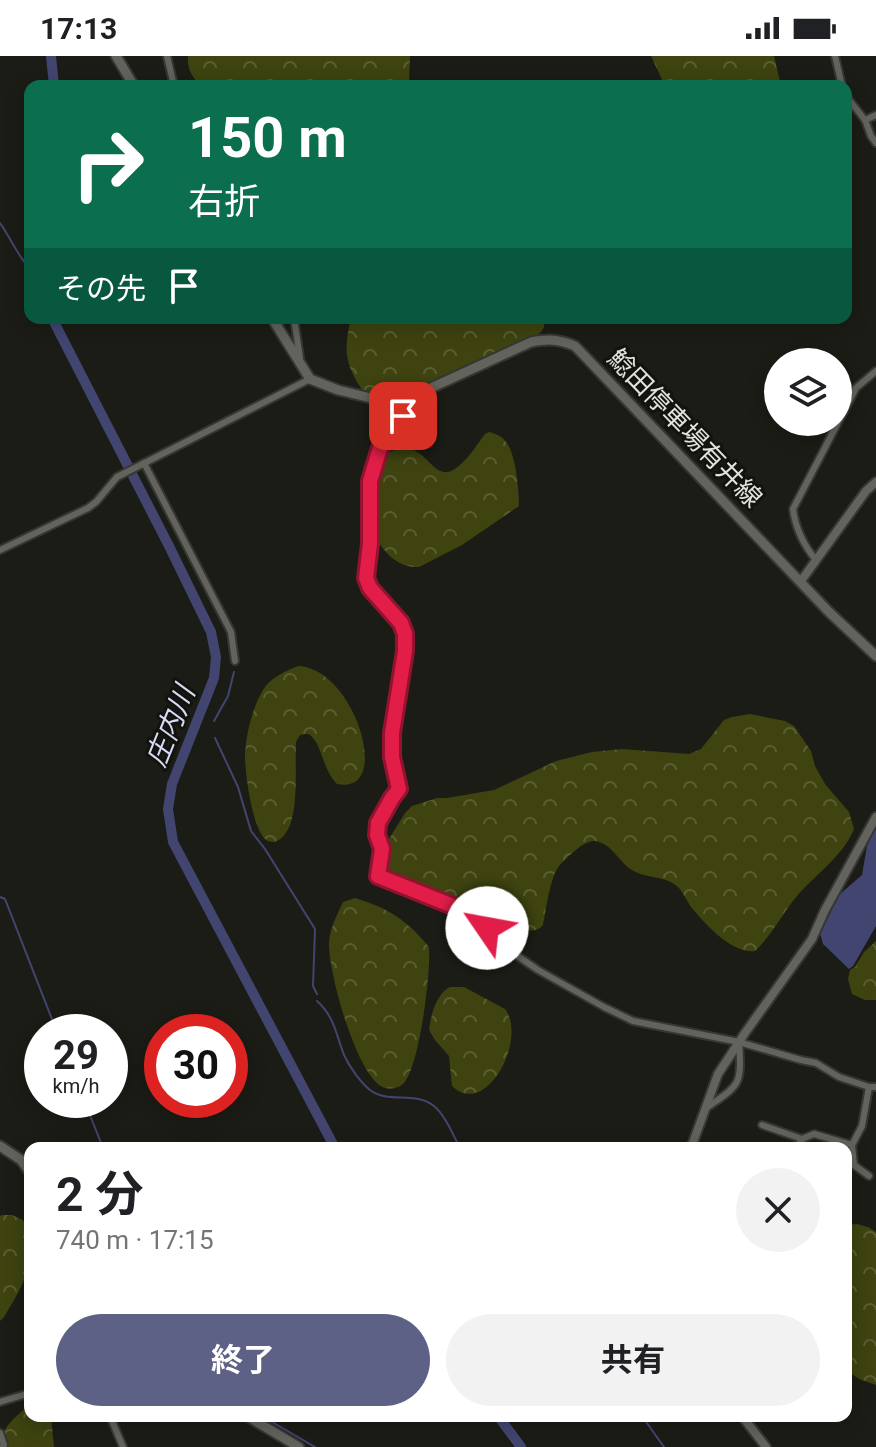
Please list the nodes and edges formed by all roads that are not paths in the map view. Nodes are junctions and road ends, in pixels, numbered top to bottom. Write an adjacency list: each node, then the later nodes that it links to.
1 (116, 56): 4 (main road)
2 (167, 56): 5 (street)
3 (835, 56): 6 (street)
4 (130, 80)
5 (173, 80)
6 (841, 80)
7 (852, 104): 9 (street)
8 (876, 115): 9 (street)
9 (865, 120): 10 (street)
10 (876, 143)
11 (276, 324): 13 (main road)
12 (295, 324): 13 (street)
13 (302, 366): 15 (main road)
14 (876, 371): 20 (street)
15 (310, 379): 16 (main road); 17 (street)
16 (394, 401): 21 (main road, 鯰田停車場有井線); 25 (street)
17 (143, 463): 19 (street); 23 (street)
18 (876, 482): 20 (street)
19 (0, 550)
20 (816, 560): 21 (street)
21 (801, 581): 22 (main road, 鯰田停車場有井線)
22 (876, 656)
23 (235, 661)
24 (876, 817): 25 (street)
25 (739, 1042): 26 (street); 27 (street); 27 (street)
26 (873, 1087): 33 (street)
27 (705, 1109): 30 (street)
28 (762, 1125): 29 (street)
29 (802, 1139): 31 (street); 32 (street)
30 (693, 1142)
31 (800, 1142)
32 (842, 1142)
33 (852, 1145): 36 (street)
34 (0, 1146): 35 (main road)
35 (24, 1164)
36 (869, 1176)
37 (24, 1395): 38 (street)
38 (0, 1402)
39 (113, 1422): 44 (street)
40 (257, 1422): 45 (main road)
41 (747, 1422): 46 (street)
42 (0, 1433): 43 (street)
43 (2, 1447)
44 (123, 1447)
45 (299, 1447)
46 (766, 1447)

